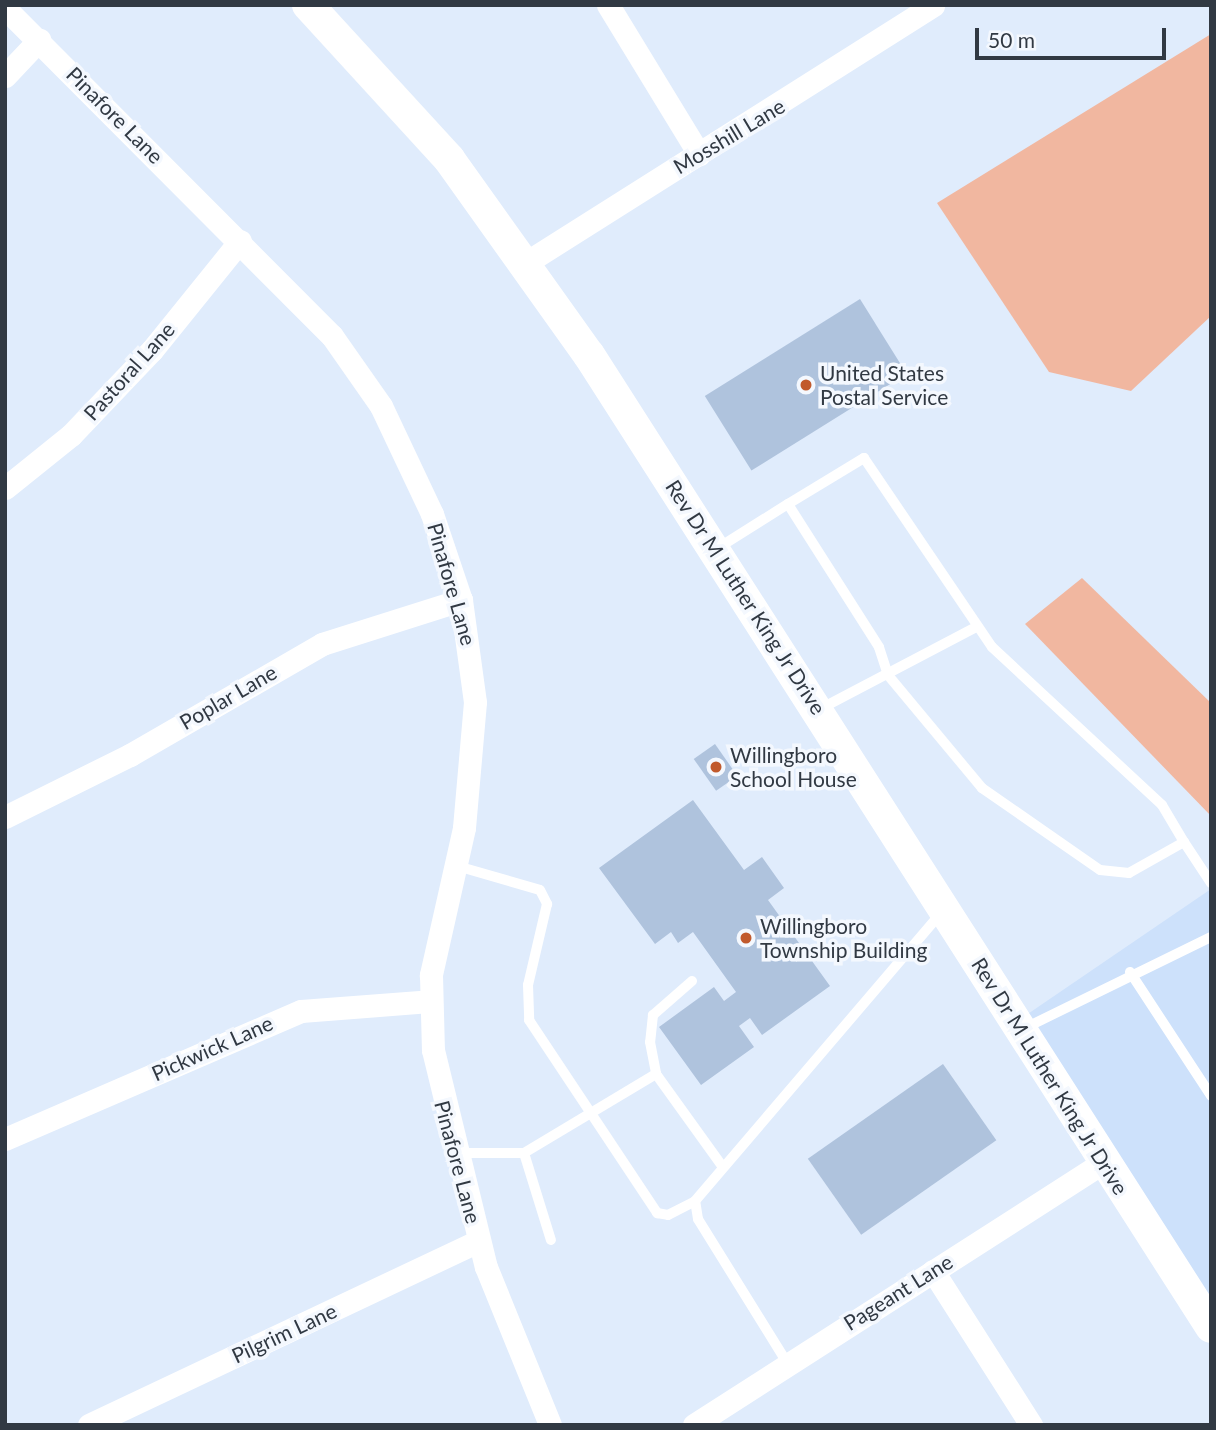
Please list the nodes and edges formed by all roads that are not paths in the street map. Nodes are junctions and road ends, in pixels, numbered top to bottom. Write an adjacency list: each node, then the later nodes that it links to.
1 (307, 5): 9 (street, Rev Dr M Luther King Jr Drive)
2 (608, 5): 7 (street)
3 (933, 5): 7 (street, Mosshill Lane)
4 (5, 8): 5 (street, Pinafore Lane)
5 (38, 40): 6 (street); 8 (street, Pinafore Lane)
6 (5, 76)
7 (699, 154): 9 (street, Mosshill Lane)
8 (240, 241): 10 (street, Pastoral Lane); 13 (street, Pinafore Lane)
9 (524, 264): 12 (street, Rev Dr M Luther King Jr Drive)
10 (5, 488)
11 (789, 505): 12 (lane); 14 (lane); 15 (lane)
12 (715, 550): 16 (street, Rev Dr M Luther King Jr Drive)
13 (461, 600): 17 (street, Poplar Lane); 19 (street, Pinafore Lane)
14 (978, 626): 15 (lane); 18 (lane)
15 (888, 675): 16 (lane); 18 (lane)
16 (818, 710): 21 (street, Rev Dr M Luther King Jr Drive)
17 (5, 817)
18 (1184, 842): 20 (lane)
19 (457, 866): 25 (street, Pinafore Lane); 29 (lane)
20 (1211, 883)
21 (943, 911): 26 (street, Rev Dr M Luther King Jr Drive); 34 (lane)
22 (1211, 937): 23 (lane)
23 (1130, 972): 26 (lane); 28 (lane)
24 (692, 981): 27 (lane)
25 (430, 1000): 30 (street, Pickwick Lane); 32 (street, Pinafore Lane)
26 (1021, 1030): 33 (street, Rev Dr M Luther King Jr Drive)
27 (656, 1074): 29 (lane); 34 (lane)
28 (1211, 1096)
29 (590, 1116): 31 (lane); 35 (lane)
30 (5, 1139)
31 (524, 1153): 32 (lane); 36 (lane)
32 (454, 1154): 37 (street, Pinafore Lane)
33 (1104, 1162): 38 (street, Pageant Lane); 39 (street, Rev Dr M Luther King Jr Drive)
34 (722, 1166): 35 (lane)
35 (695, 1201): 40 (lane)
36 (551, 1240)
37 (479, 1241): 41 (street, Pilgrim Lane); 42 (street, Pinafore Lane)
38 (933, 1271): 40 (street, Pageant Lane); 44 (street)
39 (1211, 1326)
40 (786, 1361): 43 (street, Pageant Lane)
41 (89, 1425)
42 (550, 1425)
43 (694, 1425)
44 (1031, 1425)

